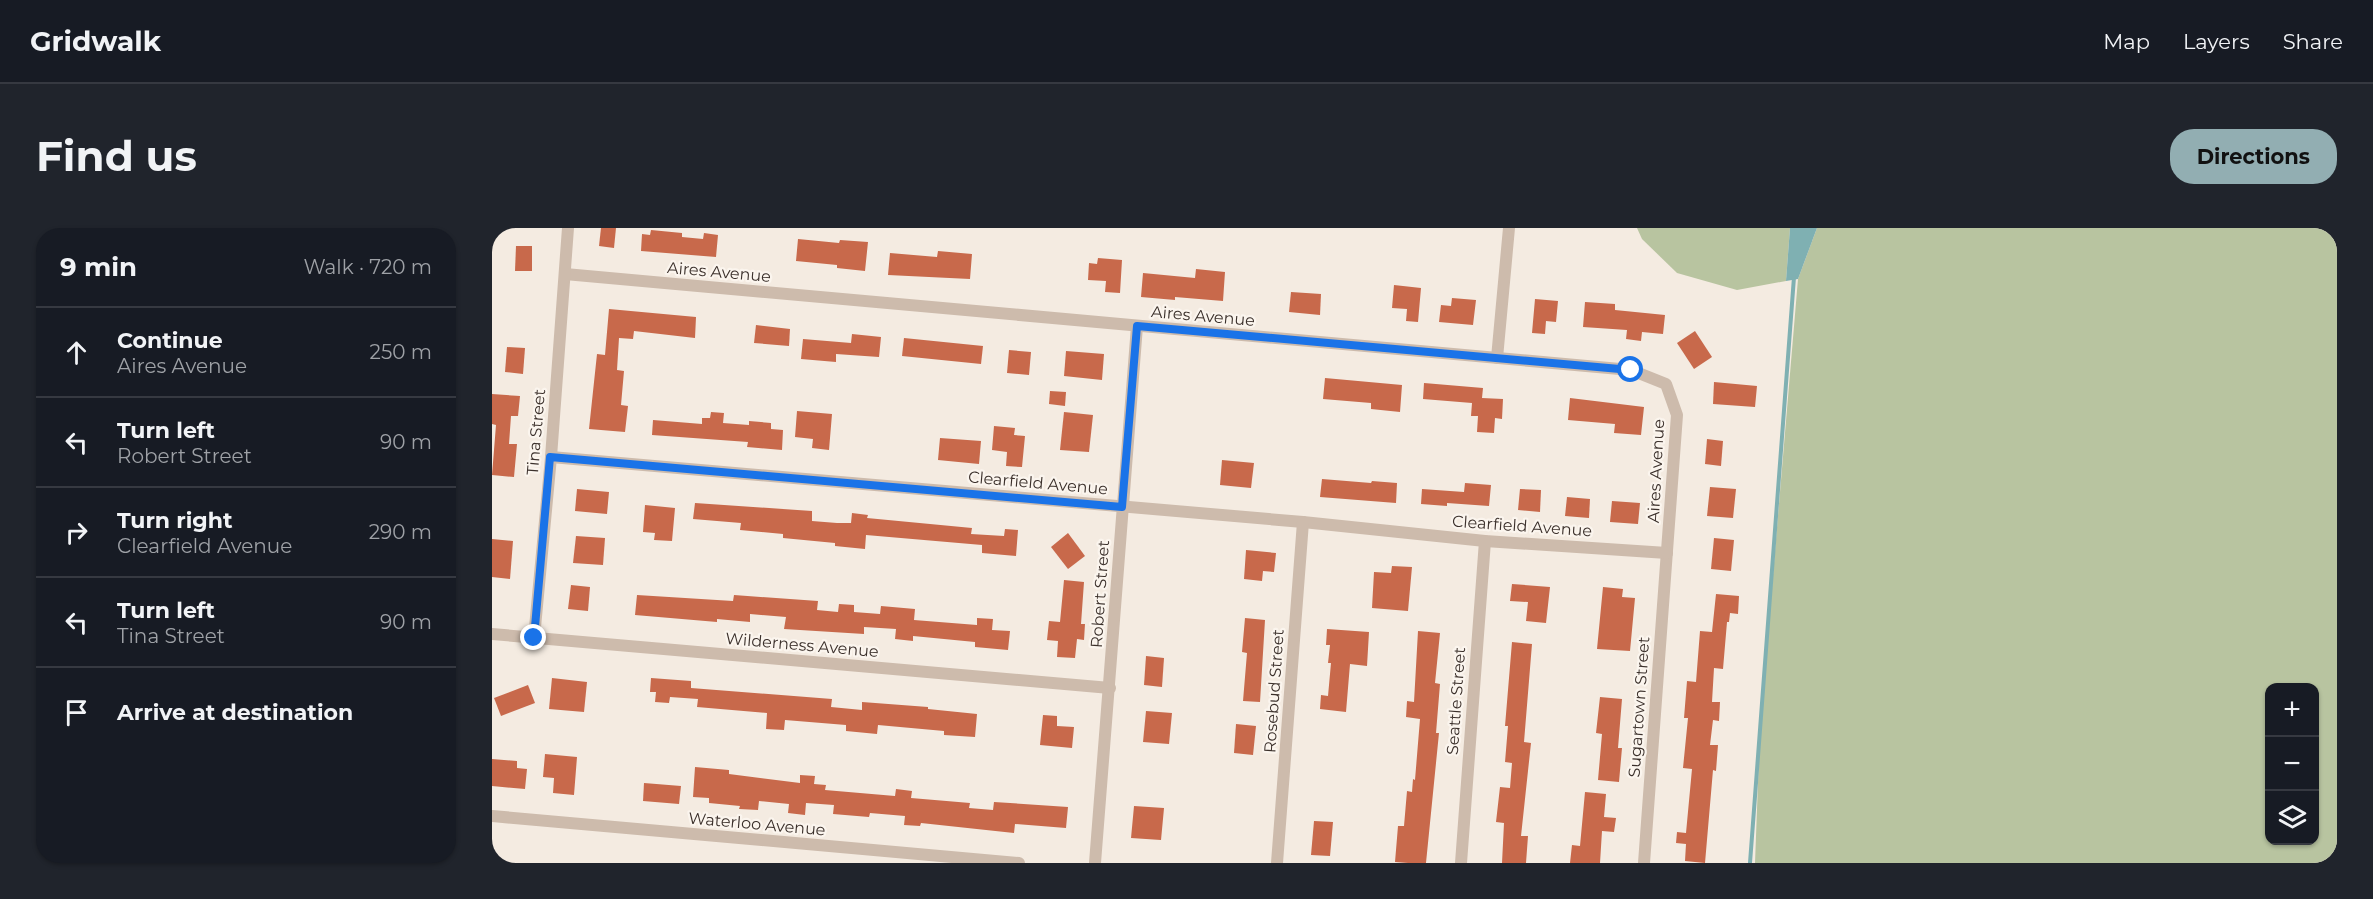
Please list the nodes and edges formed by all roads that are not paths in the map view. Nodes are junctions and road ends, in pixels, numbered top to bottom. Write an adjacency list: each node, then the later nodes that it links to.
1 (568, 228): 3 (street, Tina Street)
2 (1509, 228): 5 (street)
3 (565, 274): 4 (street, Aires Avenue); 6 (street, Tina Street)
4 (1137, 326): 5 (street, Aires Avenue); 7 (street, Robert Street)
5 (1497, 358): 10 (street, Aires Avenue)
6 (550, 457): 7 (street, Clearfield Avenue); 12 (street, Tina Street)
7 (1122, 507): 8 (street, Clearfield Avenue); 13 (street, Robert Street)
8 (1304, 522): 9 (street, Clearfield Avenue); 18 (street, Rosebud Street)
9 (1485, 541): 10 (street, Clearfield Avenue); 19 (street, Seattle Street)
10 (1667, 553): 20 (street, Sugartown Street)
11 (492, 634): 12 (street, Wilderness Avenue)
12 (534, 638): 13 (street, Wilderness Avenue)
13 (1110, 688): 17 (street, Robert Street)
14 (492, 816): 15 (street, Waterloo Avenue)
15 (911, 859): 16 (street, Waterloo Avenue)
16 (1019, 863)
17 (1095, 863)
18 (1277, 863)
19 (1461, 863)
20 (1644, 863)

